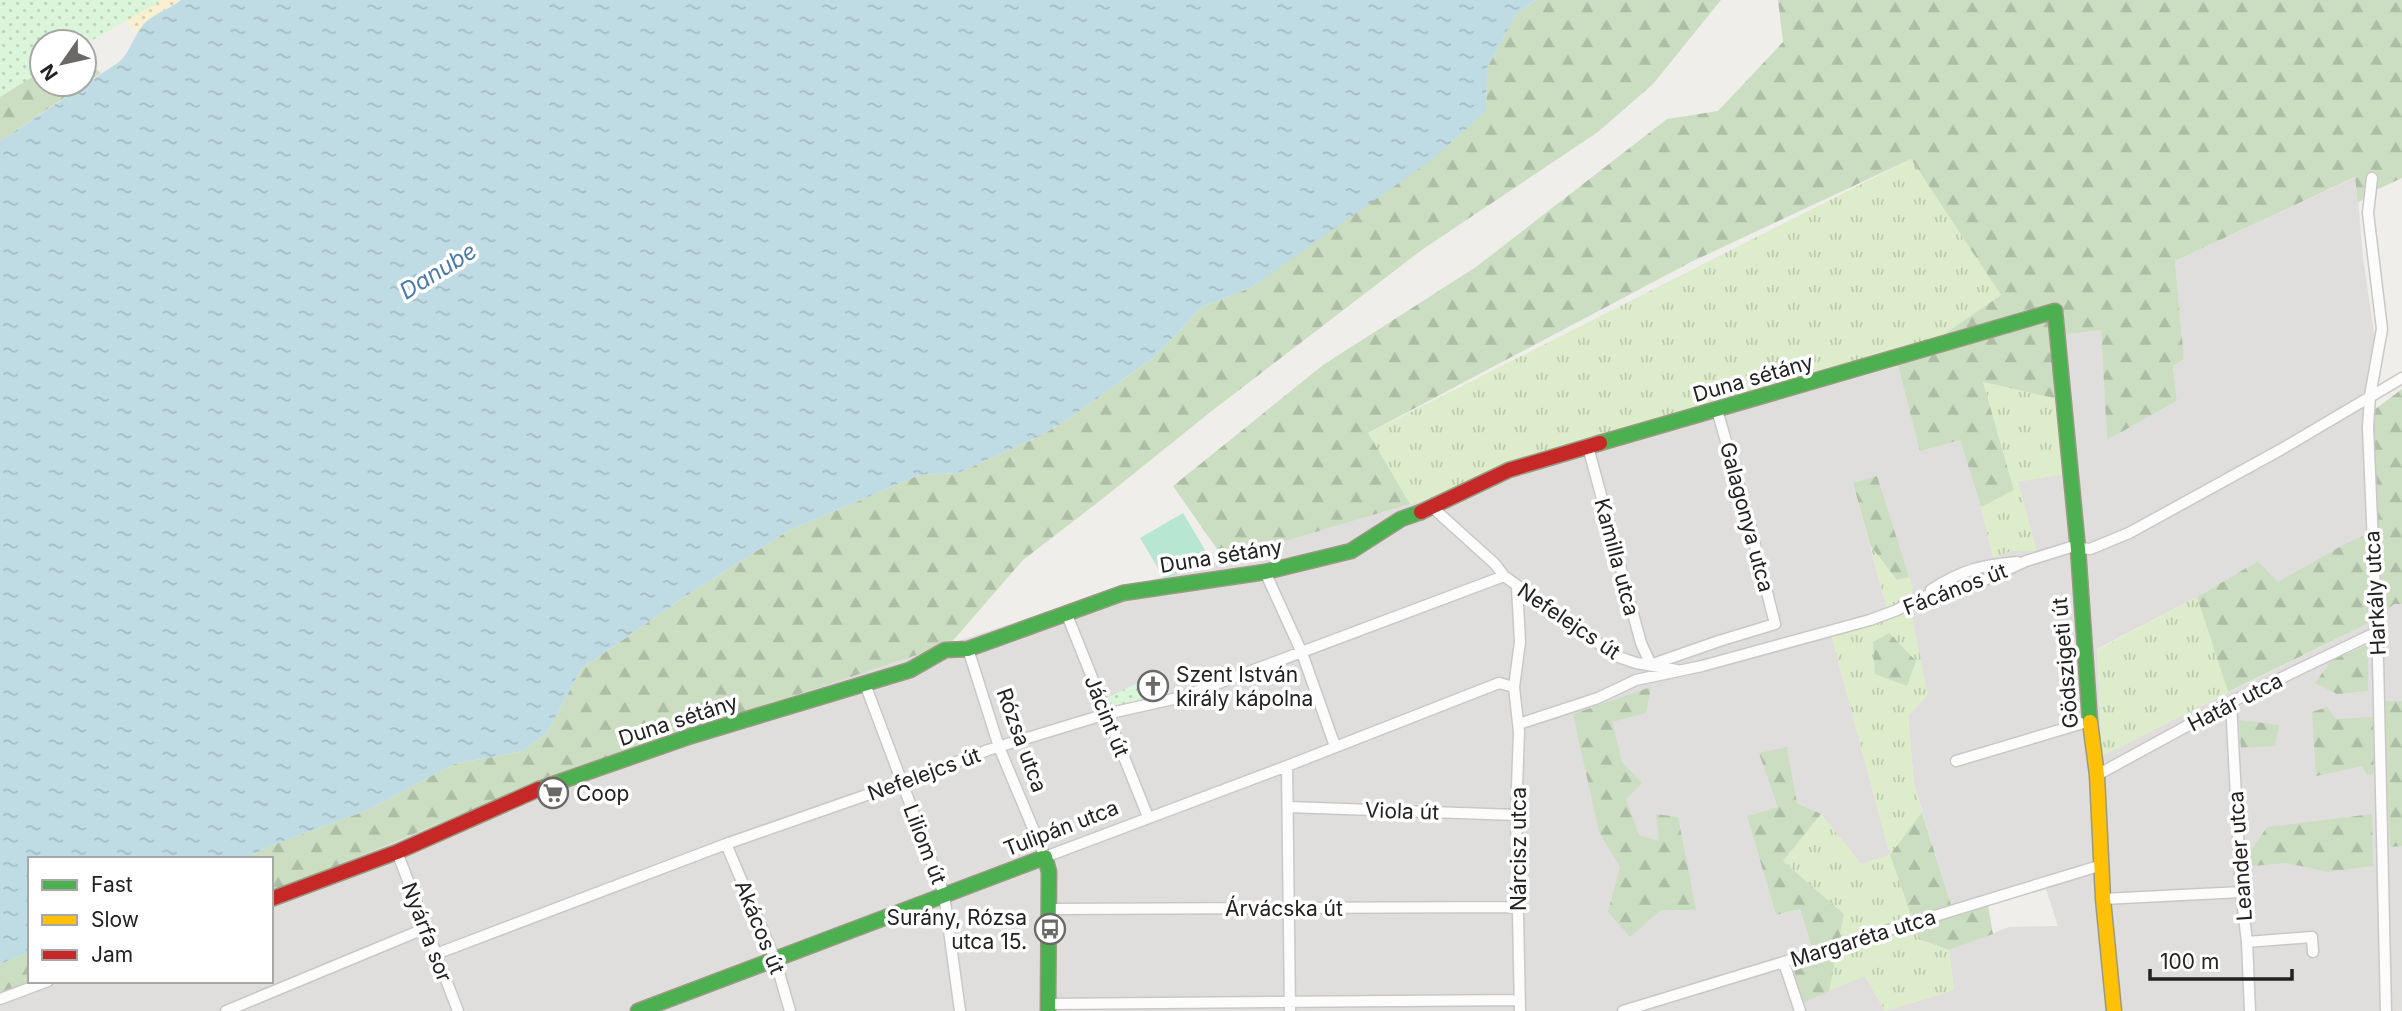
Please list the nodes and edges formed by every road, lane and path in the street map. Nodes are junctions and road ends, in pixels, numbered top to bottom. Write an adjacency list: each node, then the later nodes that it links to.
1 (2372, 177): 4 (street, Harkály utca)
2 (2054, 311): 5 (street, Duna sétány); 8 (street, Gödszigeti út)
3 (2402, 378): 4 (street, Fácános út)
4 (2370, 396): 8 (street, Fácános út); 15 (street, Harkály utca)
5 (1717, 410): 6 (street, Duna sétány); 18 (street, Galagonya utca)
6 (1588, 447): 7 (street, Duna sétány); 18 (street, Kamilla utca)
7 (1433, 509): 10 (street, Duna sétány); 11 (street)
8 (2078, 549): 9 (street, Fácános út); 25 (street, Gödszigeti út)
9 (2026, 561): 13 (street, Fácános út); 13 (street)
10 (1265, 572): 14 (street, Duna sétány); 17 (street)
11 (1504, 576): 12 (street, Nefelejcs út); 17 (street, Nefelejcs út)
12 (1517, 586): 18 (street, Nefelejcs út); 22 (street, Nárcisz utca)
13 (1917, 599): 19 (street, Fácános út)
14 (1067, 615): 16 (street, Duna sétány); 24 (street, Jácint út)
15 (2375, 633): 23 (street, Határ utca); 67 (street, Harkály utca)
16 (968, 649): 21 (street, Duna sétány); 28 (street, Rózsa utca)
17 (1301, 653): 24 (street, Nefelejcs út); 27 (street)
18 (1651, 665): 19 (street, Nefelejcs út); 20 (street)
19 (1677, 670): 20 (street, Fácános út)
20 (1636, 680): 26 (street, Fácános út)
21 (865, 684): 32 (street, Liliom út); 37 (street, Duna sétány)
22 (1514, 687): 26 (street, Nárcisz utca); 27 (street, Tulipán utca)
23 (2231, 702): 31 (street, Határ utca); 40 (street, Leander utca)
24 (1106, 715): 28 (street, Nefelejcs út); 35 (street, Jácint út)
25 (2090, 721): 29 (street); 31 (street, Gödszigeti út)
26 (1519, 724): 34 (street, Nárcisz utca)
27 (1335, 746): 30 (street, Tulipán utca)
28 (999, 747): 32 (street, Nefelejcs út); 38 (street, Rózsa utca)
29 (1956, 761)
30 (1287, 766): 33 (street); 35 (street, Tulipán utca)
31 (2096, 775): 39 (street, Gödszigeti út)
32 (901, 783): 36 (street, Nefelejcs út); 41 (street, Liliom út)
33 (1288, 807): 34 (street, Viola út); 45 (street)
34 (1516, 815): 44 (street, Nárcisz utca)
35 (1148, 817): 38 (street, Tulipán utca)
36 (726, 844): 50 (street, Nefelejcs út); 51 (street, Akácos út)
37 (397, 852): 42 (street, Duna sétány); 47 (street, Nyárfa sor)
38 (1045, 857): 41 (street, Tulipán utca); 46 (street, Rózsa utca)
39 (2102, 865): 43 (street, Gödszigeti út); 52 (street, Margaréta utca)
40 (2241, 892): 43 (street); 48 (street, Leander utca)
41 (944, 894): 51 (street, Tulipán utca); 62 (street, Liliom út)
42 (273, 898)
43 (2103, 899): 65 (street, Gödszigeti út)
44 (1518, 907): 45 (street, Árvácska út); 55 (street, Nárcisz utca)
45 (1287, 908): 46 (street, Árvácska út); 56 (street)
46 (1050, 909): 57 (street, Rózsa utca)
47 (426, 928): 50 (street, Nyárfa sor); 58 (street)
48 (2247, 942): 49 (street); 66 (street, Leander utca)
49 (2313, 951)
50 (436, 954): 59 (street, Nyárfa sor)
51 (775, 959): 60 (street, Tulipán utca); 61 (street, Akácos út)
52 (1784, 963): 63 (street, Margaréta utca); 64 (street)
53 (43, 983): 54 (street)
54 (0, 999)
55 (1520, 1005): 56 (street)
56 (1290, 1006): 57 (street)
57 (1048, 1007)
58 (226, 1011)
59 (458, 1011)
60 (638, 1011)
61 (790, 1011)
62 (960, 1011)
63 (1623, 1011)
64 (1800, 1011)
65 (2113, 1011)
66 (2250, 1011)
67 (2386, 1011)

